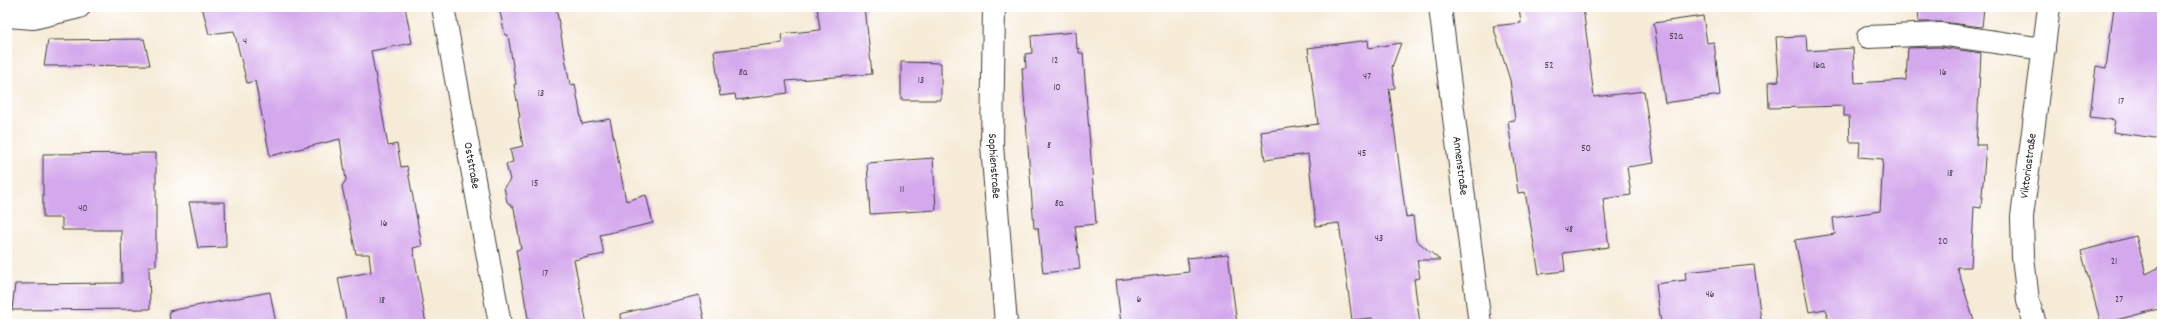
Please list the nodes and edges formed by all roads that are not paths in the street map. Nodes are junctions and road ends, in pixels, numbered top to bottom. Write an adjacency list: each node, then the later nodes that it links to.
1 (79, 7): 6 (street)
2 (443, 7): 9 (street, Oststraße)
3 (994, 7): 10 (street, Sophienstraße)
4 (1440, 7): 11 (street, Annenstraße)
5 (2049, 7): 8 (street, Viktoriastraße)
6 (7, 16)
7 (1868, 37): 8 (street)
8 (2044, 49): 12 (street, Viktoriastraße)
9 (500, 324)
10 (1006, 324)
11 (1480, 324)
12 (2035, 324)

